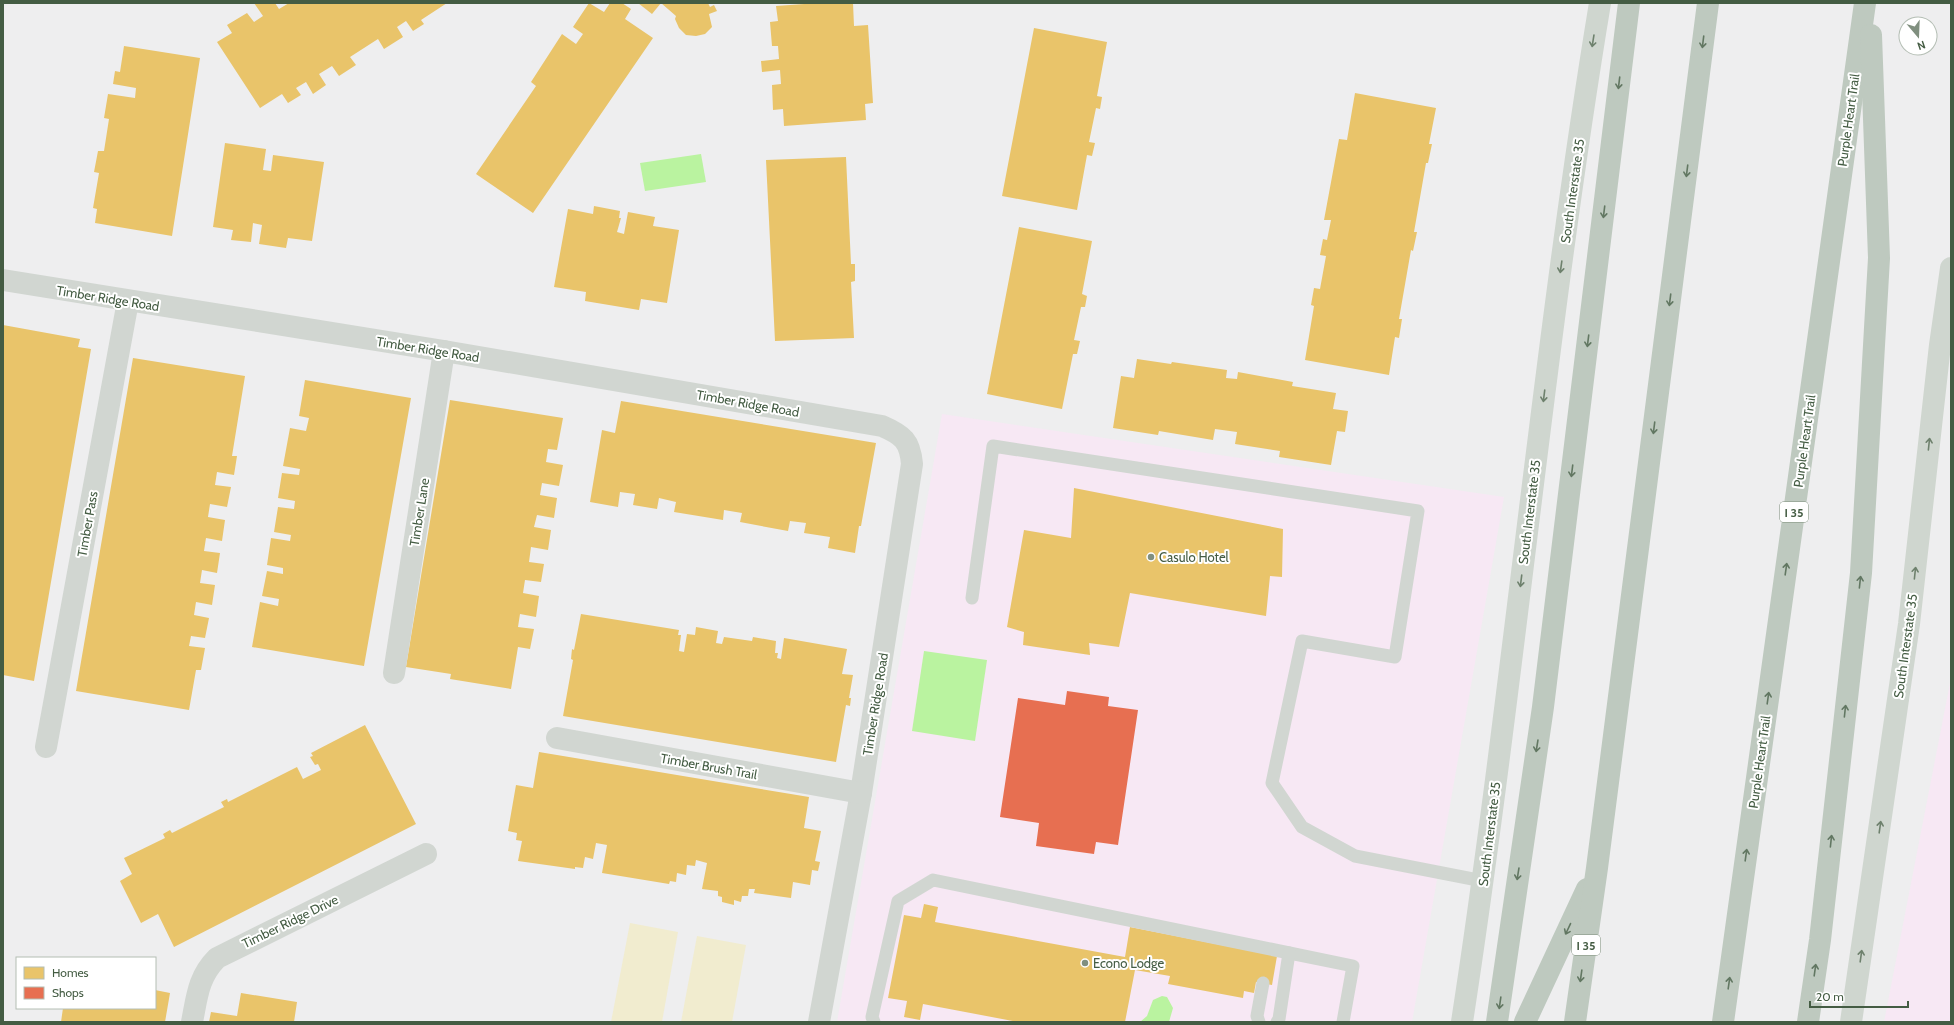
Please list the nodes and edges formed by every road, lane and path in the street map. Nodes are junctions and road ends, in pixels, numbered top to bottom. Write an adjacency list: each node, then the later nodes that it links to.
1 (1600, 3): 17 (main road, South Interstate 35, one-way to 17)
2 (1629, 3): 27 (highway, one-way to 27)
3 (1708, 3): 16 (highway, I 35, one-way to 16)
4 (1865, 3): 30 (highway, Purple Heart Trail / I 35, one-way to 4)
5 (1870, 3): 31 (highway, one-way to 5)
6 (1951, 268): 32 (main road, South Interstate 35, one-way to 6)
7 (3, 280): 8 (street, Timber Ridge Road)
8 (128, 301): 9 (street, Timber Ridge Road); 13 (street, Timber Pass)
9 (444, 351): 11 (street, Timber Lane); 14 (street, Timber Ridge Road)
10 (972, 598): 17 (lane)
11 (394, 673)
12 (557, 738): 14 (street, Timber Brush Trail)
13 (46, 747)
14 (861, 793): 21 (street, Timber Ridge Road)
15 (426, 854): 20 (street, Timber Ridge Drive)
16 (1597, 868): 28 (highway, one-way to 28); 29 (highway, I 35, one-way to 29)
17 (1483, 881): 26 (main road, South Interstate 35)
18 (1289, 953): 22 (lane); 24 (lane); 25 (lane)
19 (1263, 983): 23 (lane)
20 (192, 1022)
21 (819, 1022)
22 (874, 1022)
23 (1259, 1022)
24 (1277, 1022)
25 (1343, 1022)
26 (1462, 1022)
27 (1497, 1022)
28 (1525, 1022)
29 (1575, 1022)
30 (1723, 1022)
31 (1808, 1022)
32 (1851, 1022)

